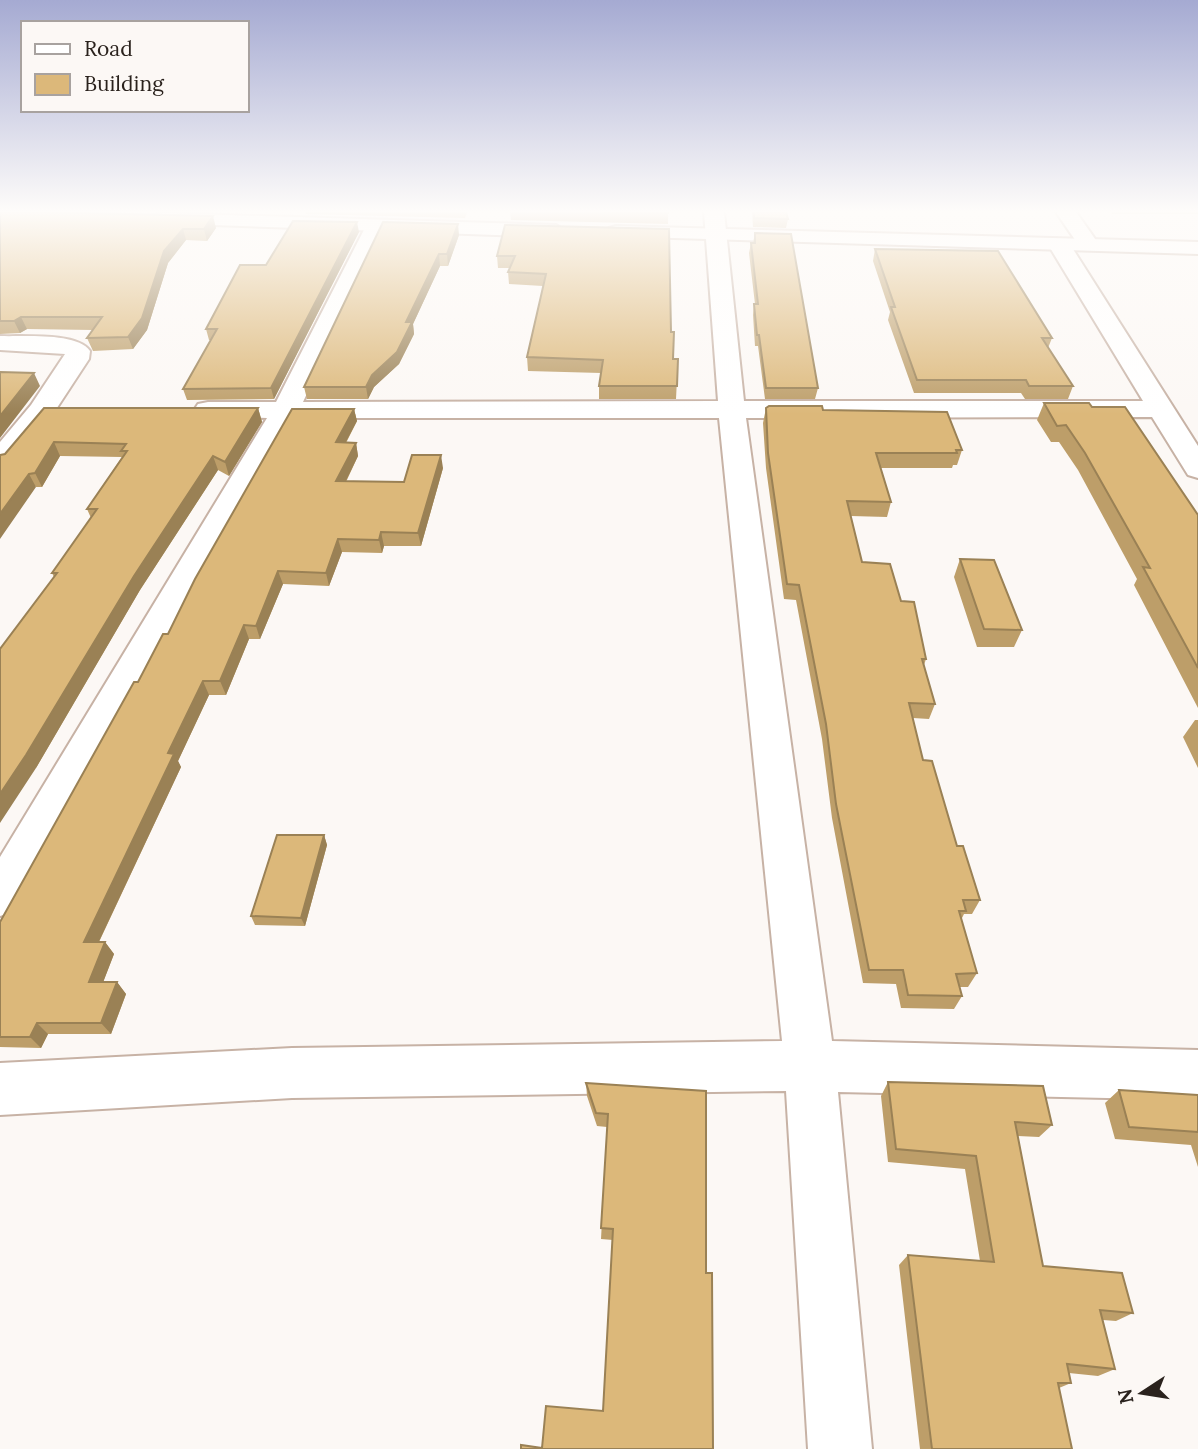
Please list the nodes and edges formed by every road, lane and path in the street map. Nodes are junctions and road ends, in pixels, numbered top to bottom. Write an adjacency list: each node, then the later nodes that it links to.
1 (349, 280): 5 (street)
2 (720, 280): 10 (street)
3 (1081, 280): 6 (street)
4 (0, 343): 8 (street)
5 (286, 409): 7 (street); 10 (street); 13 (street)
6 (1161, 409): 10 (street); 12 (street)
7 (177, 410)
8 (41, 411): 9 (street); 11 (street)
9 (68, 411)
10 (732, 411): 14 (street)
11 (0, 460)
12 (1198, 469)
13 (0, 897)
14 (810, 1066): 15 (street); 16 (street); 17 (street)
15 (1198, 1075)
16 (0, 1089)
17 (840, 1449)

